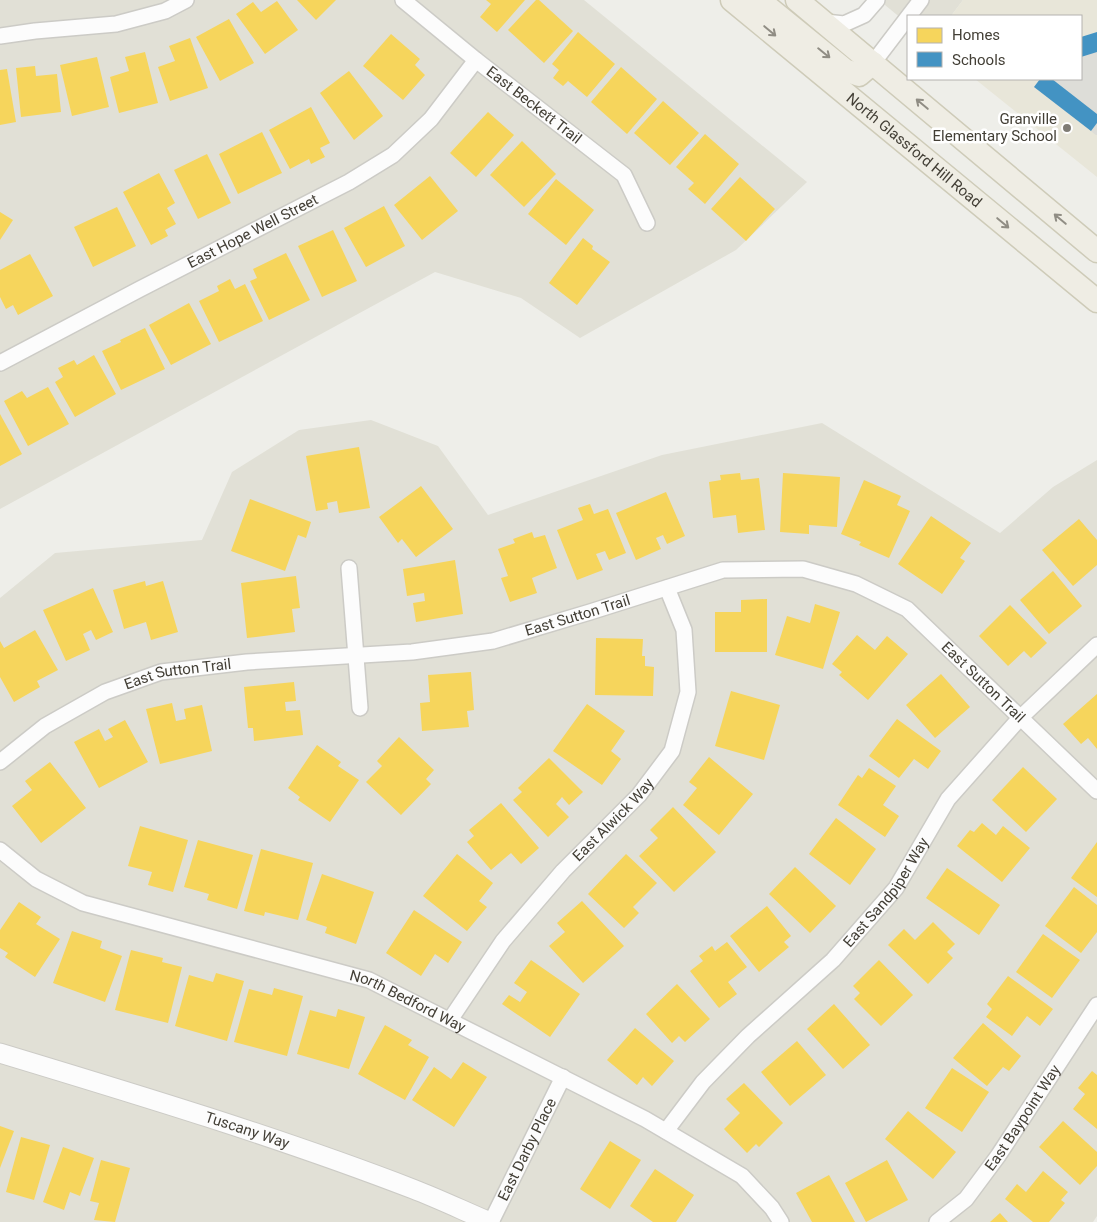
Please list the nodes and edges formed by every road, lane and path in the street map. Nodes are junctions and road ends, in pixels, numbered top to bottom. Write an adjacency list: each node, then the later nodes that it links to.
1 (186, 0): 11 (street)
2 (403, 0): 12 (street, East Beckett Trail)
3 (732, 0): 16 (main road, North Glassford Hill Road, one-way to 16)
4 (759, 0): 13 (main road, one-way to 13)
5 (797, 0): 10 (main road)
6 (877, 0): 10 (street)
7 (920, 0): 8 (street)
8 (909, 15)
9 (907, 17): 13 (street)
10 (824, 22): 13 (main road)
11 (0, 36)
12 (476, 60): 14 (street, East Beckett Trail); 17 (street, East Hope Well Street)
13 (873, 63): 15 (main road, one-way to 13)
14 (647, 223)
15 (1097, 251)
16 (1097, 301)
17 (0, 364)
18 (349, 568): 21 (street)
19 (667, 588): 21 (street, East Sutton Trail); 23 (street, East Sutton Trail); 28 (street, East Alwick Way)
20 (1097, 645): 23 (street, East Sandpiper Way)
21 (356, 656): 22 (street); 24 (street, East Sutton Trail)
22 (360, 708)
23 (1020, 718): 25 (street, East Sutton Trail); 31 (street, East Sandpiper Way)
24 (0, 762)
25 (1097, 791)
26 (0, 850): 28 (street, North Bedford Way)
27 (1097, 1005): 34 (street, East Baypoint Way)
28 (450, 1020): 30 (street, North Bedford Way)
29 (0, 1053): 32 (street, Tuscany Way)
30 (563, 1077): 31 (street, North Bedford Way); 32 (street, East Darby Place)
31 (666, 1131): 33 (street, North Bedford Way)
32 (490, 1222)
33 (781, 1222)
34 (937, 1222)

